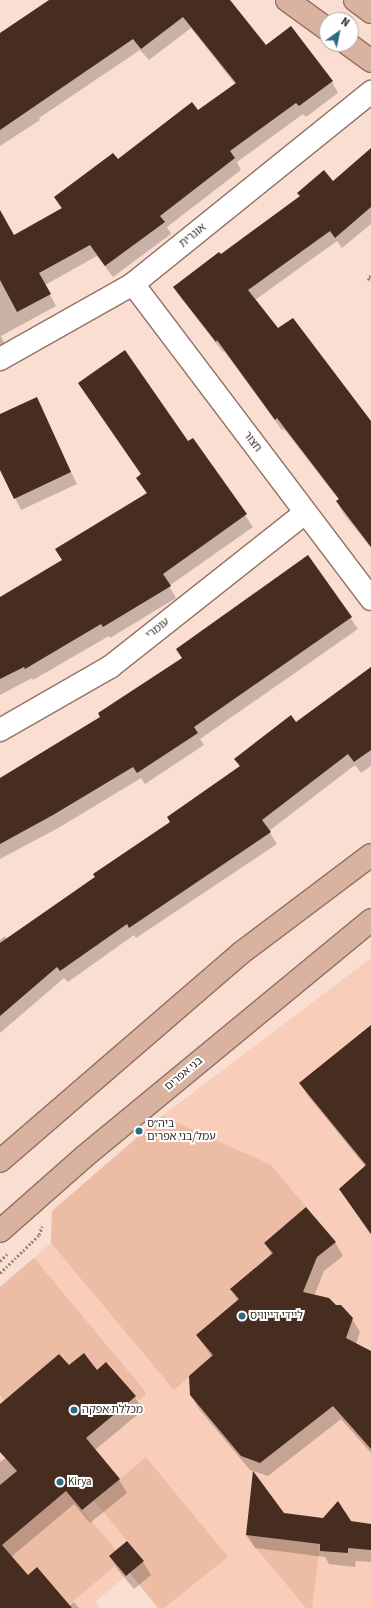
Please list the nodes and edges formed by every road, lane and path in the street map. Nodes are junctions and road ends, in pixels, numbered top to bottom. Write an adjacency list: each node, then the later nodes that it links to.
1 (287, 0): 4 (main road)
2 (355, 0): 3 (main road)
3 (371, 12)
4 (319, 23)
5 (359, 52): 6 (main road)
6 (371, 61)
7 (371, 92): 10 (street, אוגרית)
8 (371, 276): 9 (path)
9 (371, 282)
10 (133, 284): 11 (street, אוגרית); 12 (street, חצור)
11 (0, 359)
12 (305, 513): 13 (street, חצור); 14 (street, עומרי)
13 (371, 599)
14 (0, 730)
15 (371, 855): 17 (main road)
16 (371, 920): 18 (main road, בני אפרים)
17 (0, 1161)
18 (0, 1231)

